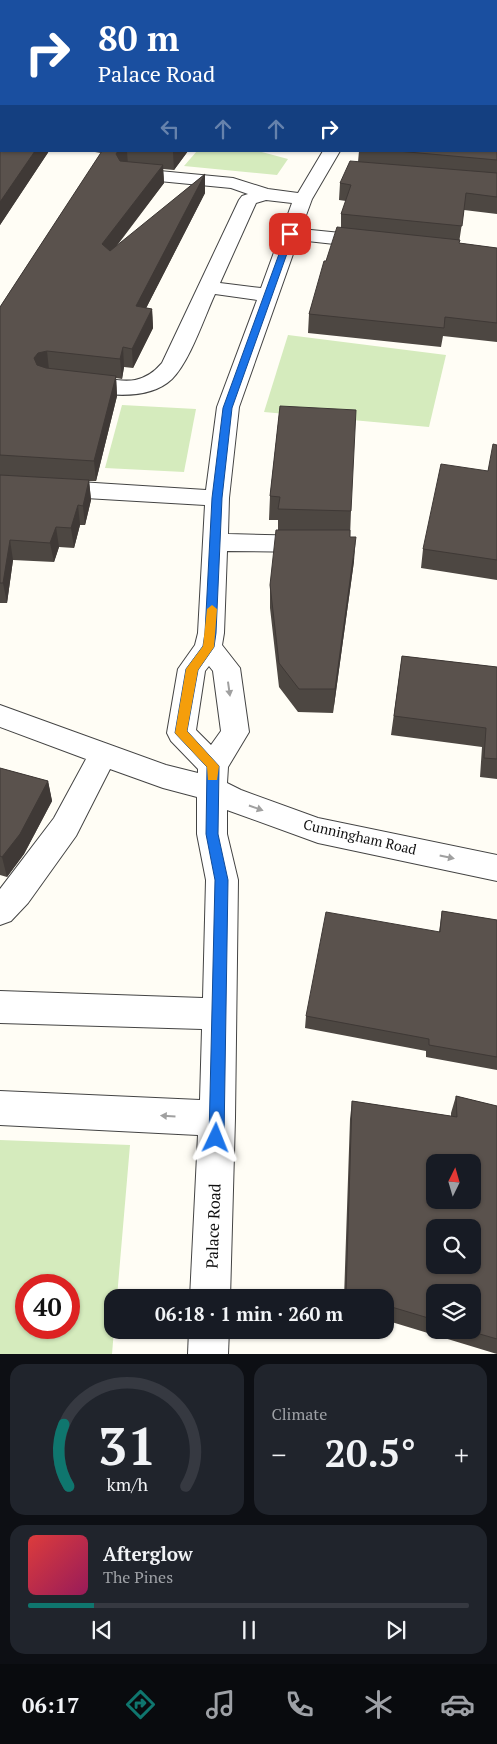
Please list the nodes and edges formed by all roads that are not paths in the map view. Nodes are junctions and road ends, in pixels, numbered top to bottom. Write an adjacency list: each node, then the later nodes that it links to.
1 (331, 158): 4 (street)
2 (128, 173): 3 (street)
3 (265, 194): 4 (street); 7 (street)
4 (303, 199): 5 (street)
5 (290, 234): 6 (street); 8 (street)
6 (393, 244)
7 (207, 287): 8 (street); 9 (street)
8 (268, 295): 11 (street)
9 (59, 380)
10 (0, 485): 11 (street)
11 (217, 498): 12 (street)
12 (215, 542): 13 (street); 14 (street)
13 (338, 544)
14 (208, 647): 17 (street, one-way to 17); 17 (street)
15 (0, 716): 16 (street, Cunningham Road)
16 (104, 753): 17 (street, Cunningham Road); 19 (street)
17 (212, 777): 18 (street, Cunningham Road, one-way to 18); 21 (street, Palace Road)
18 (497, 868)
19 (0, 911)
20 (0, 1007): 21 (street)
21 (219, 1014): 23 (street, Palace Road)
22 (0, 1108): 23 (street, one-way to 22)
23 (217, 1118): 24 (street, Palace Road)
24 (210, 1289)
25 (209, 1339): 26 (street)
26 (208, 1354)

